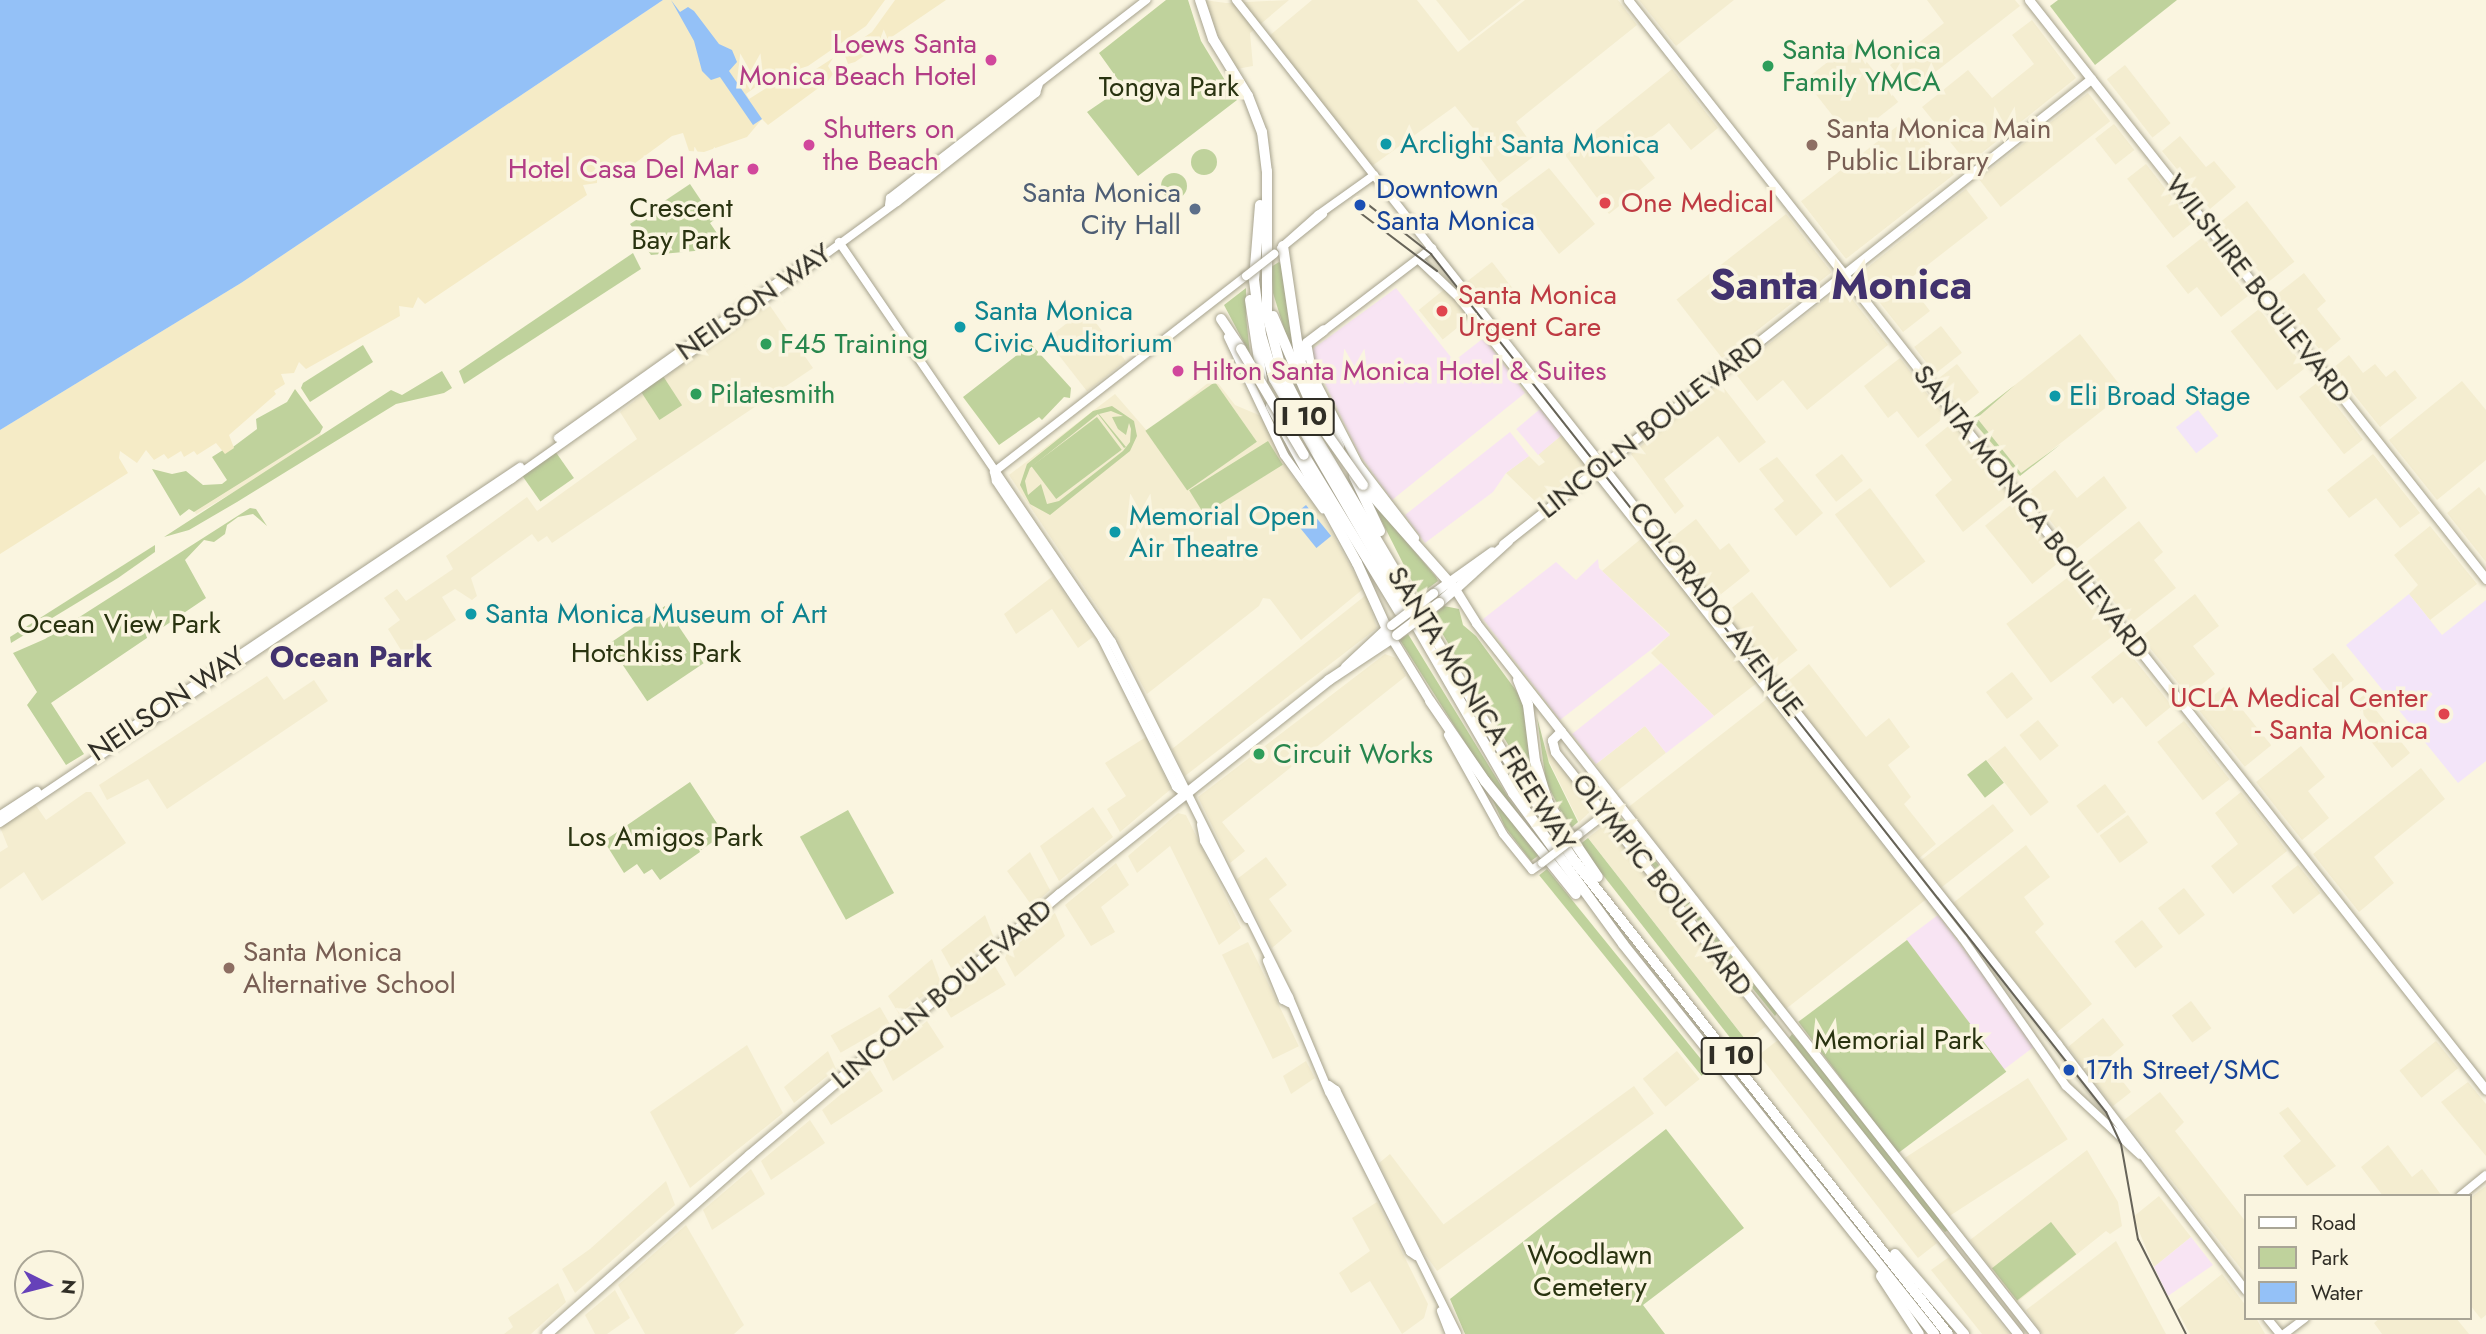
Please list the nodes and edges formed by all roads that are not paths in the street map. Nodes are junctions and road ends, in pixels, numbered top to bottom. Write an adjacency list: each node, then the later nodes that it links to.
1 (1146, 0): 9 (main road)
2 (1194, 0): 15 (highway, SANTA MONICA FREEWAY / I 10)
3 (1199, 0): 12 (highway, SANTA MONICA FREEWAY / I 10)
4 (1236, 0): 8 (main road, COLORADO AVENUE)
5 (1628, 0): 14 (main road, SANTA MONICA BOULEVARD)
6 (2029, 0): 7 (main road, WILSHIRE BOULEVARD)
7 (2091, 79): 14 (main road, LINCOLN BOULEVARD); 25 (main road, WILSHIRE BOULEVARD)
8 (1374, 175): 10 (main road); 11 (main road, COLORADO AVENUE)
9 (839, 242): 21 (main road); 35 (main road, NEILSON WAY); 36 (main road, NEILSON WAY)
10 (1283, 247): 12 (main road); 19 (highway)
11 (1432, 248): 13 (main road); 20 (main road, COLORADO AVENUE)
12 (1269, 256): 15 (main road, bridge); 23 (highway, bridge); 24 (highway, SANTA MONICA FREEWAY / I 10)
13 (1418, 259): 18 (main road); 20 (main road, COLORADO AVENUE)
14 (1844, 275): 20 (main road, LINCOLN BOULEVARD); 39 (main road, SANTA MONICA BOULEVARD)
15 (1250, 278): 16 (main road); 22 (highway); 29 (highway, SANTA MONICA FREEWAY / I 10)
16 (1213, 302): 17 (main road); 21 (main road)
17 (1221, 319): 22 (main road); 29 (highway, bridge)
18 (1324, 330): 19 (highway); 23 (main road, OLYMPIC BOULEVARD)
19 (1300, 362): 24 (highway)
20 (1599, 468): 26 (main road, LINCOLN BOULEVARD); 40 (main road, COLORADO AVENUE); 40 (main road, COLORADO AVENUE)
21 (994, 472): 32 (main road)
22 (1334, 524): 27 (highway)
23 (1423, 548): 26 (highway, OLYMPIC BOULEVARD)
24 (1390, 560): 37 (highway, SANTA MONICA FREEWAY / I 10)
25 (2486, 579)
26 (1451, 585): 27 (highway, LINCOLN BOULEVARD, bridge); 28 (main road, OLYMPIC BOULEVARD)
27 (1392, 632): 30 (main road); 32 (highway, LINCOLN BOULEVARD)
28 (1518, 680): 31 (main road, OLYMPIC BOULEVARD); 37 (highway)
29 (1449, 685): 38 (highway, SANTA MONICA FREEWAY / I 10)
30 (1430, 701): 34 (main road, bridge); 38 (highway)
31 (1560, 731): 33 (main road, OLYMPIC BOULEVARD); 34 (main road, OLYMPIC BOULEVARD)
32 (1185, 794): 46 (main road); 49 (highway, LINCOLN BOULEVARD)
33 (1617, 804): 34 (main road); 57 (main road, OLYMPIC BOULEVARD)
34 (1606, 813): 56 (main road, OLYMPIC BOULEVARD)
35 (0, 815)
36 (0, 822)
37 (1609, 901): 44 (highway, SANTA MONICA FREEWAY / I 10)
38 (1623, 944): 43 (highway, SANTA MONICA FREEWAY / I 10)
39 (2486, 1090)
40 (2140, 1155): 45 (main road, COLORADO AVENUE)
41 (2486, 1175): 42 (main road)
42 (2462, 1194)
43 (1834, 1208): 52 (highway); 53 (highway, SANTA MONICA FREEWAY / I 10)
44 (1854, 1212): 54 (highway, SANTA MONICA FREEWAY / I 10); 55 (highway)
45 (2244, 1288)
46 (1439, 1305): 50 (main road); 51 (main road)
47 (2269, 1320): 58 (main road)
48 (2302, 1320): 58 (main road)
49 (547, 1334)
50 (1450, 1334)
51 (1457, 1334)
52 (1919, 1334)
53 (1934, 1334)
54 (1948, 1334)
55 (1964, 1334)
56 (2018, 1334)
57 (2035, 1334)
58 (2282, 1334)

